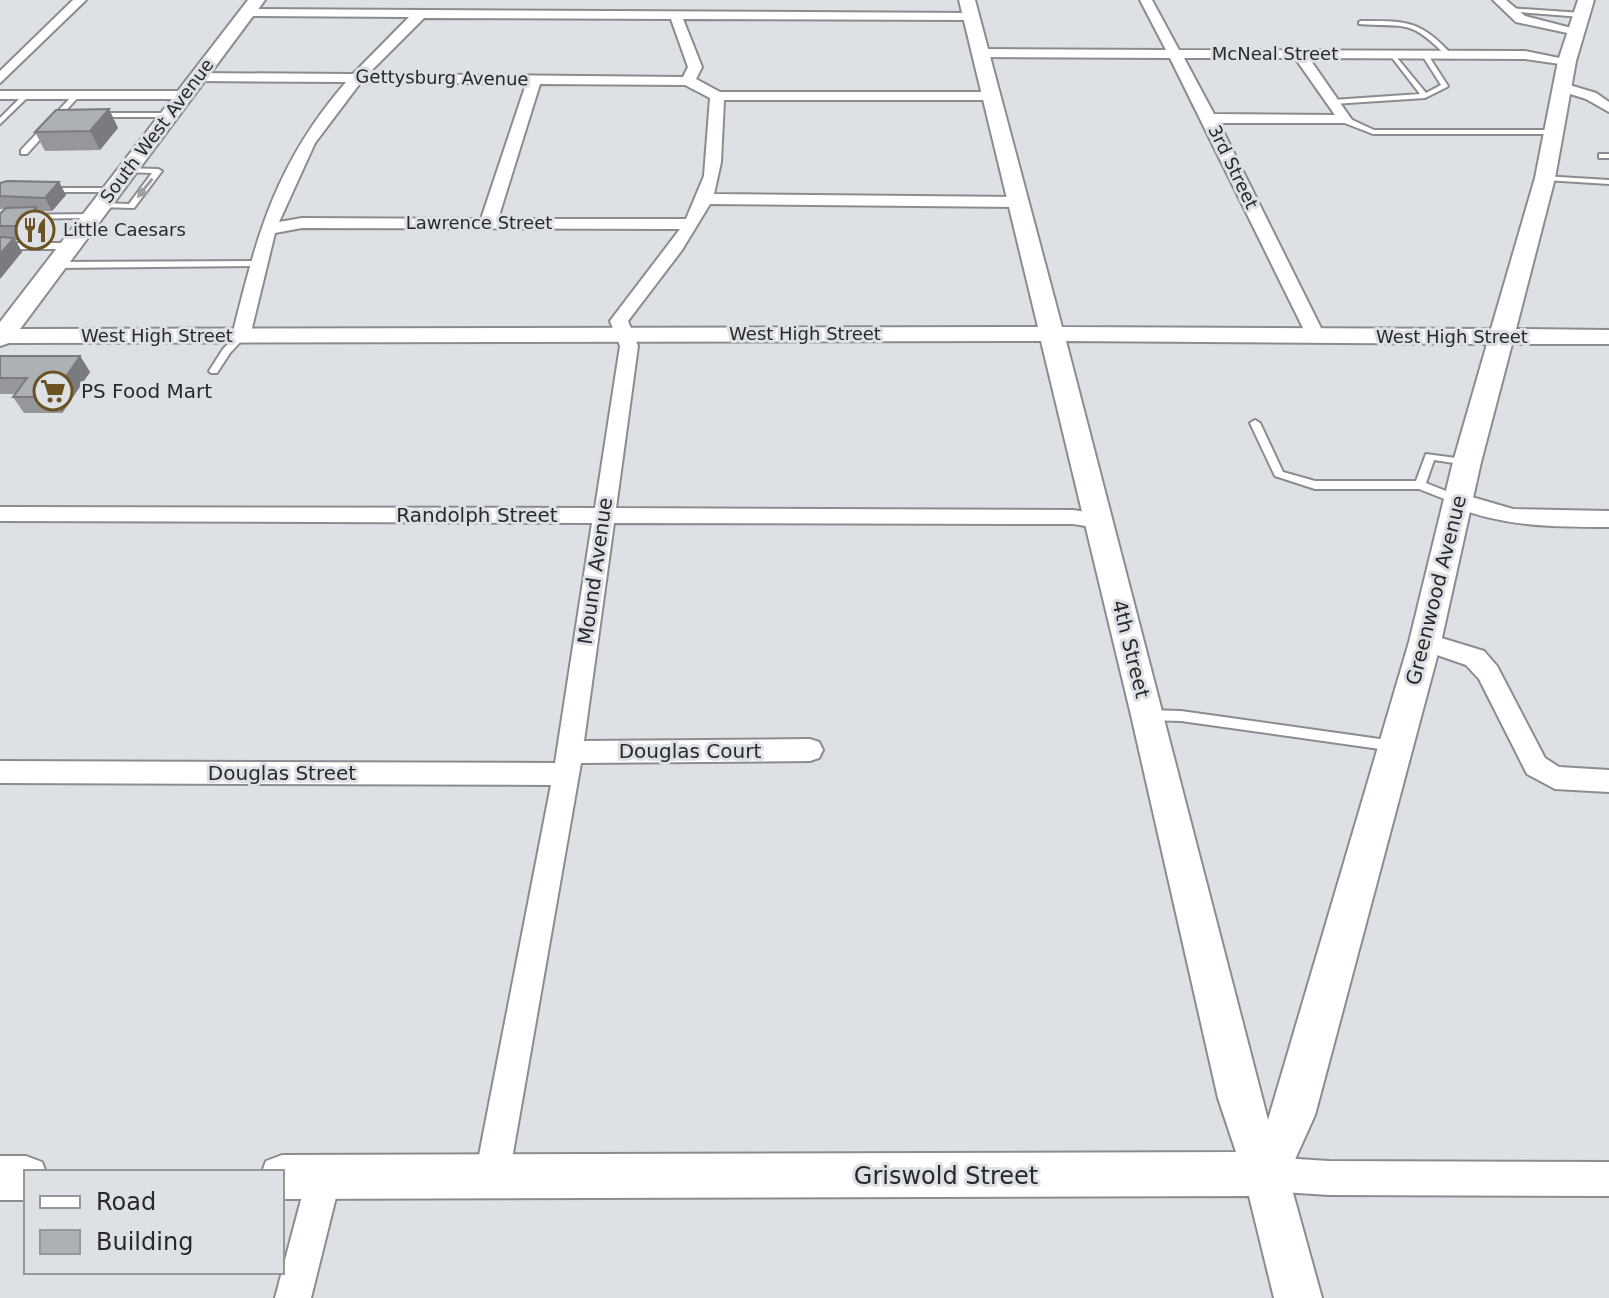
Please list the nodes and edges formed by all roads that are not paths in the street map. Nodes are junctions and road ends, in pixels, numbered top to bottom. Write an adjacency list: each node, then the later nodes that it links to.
1 (80, 0): 20 (street)
2 (1146, 0): 12 (street, 3rd Street)
3 (1503, 5): 9 (street)
4 (252, 7): 8 (street); 18 (street, South West Avenue)
5 (610, 7): 7 (street); 8 (street)
6 (968, 8): 7 (street); 11 (street, 4th Street)
7 (675, 13): 22 (street)
8 (420, 14): 19 (street)
9 (1582, 15): 17 (street, Greenwood Avenue)
10 (1361, 23): 16 (lane)
11 (982, 53): 12 (street, McNeal Street); 29 (street, 4th Street)
12 (1174, 54): 13 (street, McNeal Street); 37 (street, 3rd Street)
13 (1299, 54): 14 (street, McNeal Street); 31 (street)
14 (1393, 55): 15 (street, McNeal Street); 30 (lane)
15 (1425, 55): 16 (street, McNeal Street); 30 (lane)
16 (1449, 55): 17 (street, McNeal Street)
17 (1567, 61): 23 (street, Greenwood Avenue)
18 (197, 77): 19 (street, Gettysburg Avenue); 27 (street, South West Avenue)
19 (354, 77): 21 (street, Gettysburg Avenue); 53 (street)
20 (0, 79)
21 (534, 80): 22 (street, Gettysburg Avenue); 51 (street)
22 (688, 81): 28 (street)
23 (1563, 87): 32 (street); 40 (street, Greenwood Avenue)
24 (0, 95): 25 (street)
25 (26, 95): 26 (street); 39 (lane)
26 (76, 95): 27 (street); 33 (lane)
27 (182, 95): 36 (street, South West Avenue)
28 (717, 96): 29 (street); 47 (street, Mound Avenue)
29 (993, 96): 48 (street, 4th Street)
30 (1425, 96): 31 (lane)
31 (1333, 102): 38 (street)
32 (1609, 108)
33 (58, 115): 34 (lane); 41 (lane)
34 (73, 115)
35 (89, 115): 36 (lane)
36 (167, 115): 42 (street, South West Avenue)
37 (1209, 118): 38 (street); 61 (street, 3rd Street)
38 (1345, 120): 40 (lane)
39 (0, 122)
40 (1555, 132): 43 (street, Greenwood Avenue)
41 (24, 152)
42 (126, 170): 49 (street, South West Avenue); 49 (lane, one-way to 49)
43 (1545, 178): 44 (lane); 63 (street, Greenwood Avenue)
44 (1605, 182): 46 (lane)
45 (37, 189): 49 (lane)
46 (1609, 190)
47 (704, 199): 48 (street); 52 (street, Mound Avenue)
48 (1020, 202): 59 (street, 4th Street)
49 (101, 204): 50 (lane); 55 (street, South West Avenue)
50 (0, 217)
51 (488, 223): 52 (street, Lawrence Street); 53 (street, Lawrence Street)
52 (690, 224): 58 (street, Mound Avenue)
53 (268, 229): 56 (street)
54 (0, 246): 55 (lane)
55 (70, 246): 57 (street, South West Avenue)
56 (260, 264): 57 (lane); 60 (street)
57 (55, 265): 62 (street, South West Avenue)
58 (626, 334): 59 (street, West High Street); 60 (street, West High Street); 71 (street, Mound Avenue)
59 (1052, 334): 61 (street, West High Street); 73 (street, 4th Street)
60 (241, 336): 62 (street, West High Street); 65 (lane)
61 (1316, 336): 63 (street, West High Street)
62 (1, 337)
63 (1503, 337): 64 (street, West High Street); 67 (street, Greenwood Avenue)
64 (1609, 337)
65 (214, 371)
66 (1255, 423): 68 (lane)
67 (1467, 462): 68 (lane); 69 (street, Greenwood Avenue)
68 (1420, 485): 69 (lane)
69 (1458, 500): 72 (street); 74 (street, Greenwood Avenue)
70 (0, 514): 71 (street, Randolph Street)
71 (603, 515): 73 (street, Randolph Street); 78 (street, Mound Avenue)
72 (1609, 519)
73 (1098, 520): 75 (street, 4th Street)
74 (1425, 642): 76 (street, Greenwood Avenue); 80 (street)
75 (1148, 715): 76 (lane); 81 (street, 4th Street)
76 (1395, 747): 81 (street, Greenwood Avenue)
77 (810, 750): 78 (street, Douglas Court)
78 (567, 763): 79 (street, Douglas Street); 82 (street, Mound Avenue)
79 (0, 772)
80 (1609, 781)
81 (1266, 1174): 82 (street, Griswold Street); 86 (street, Griswold Street); 88 (street, 4th Street)
82 (492, 1176): 83 (street, Griswold Street)
83 (303, 1177): 87 (street)
84 (0, 1178): 85 (street)
85 (24, 1178)
86 (1609, 1179)
87 (293, 1298)
88 (1298, 1298)

